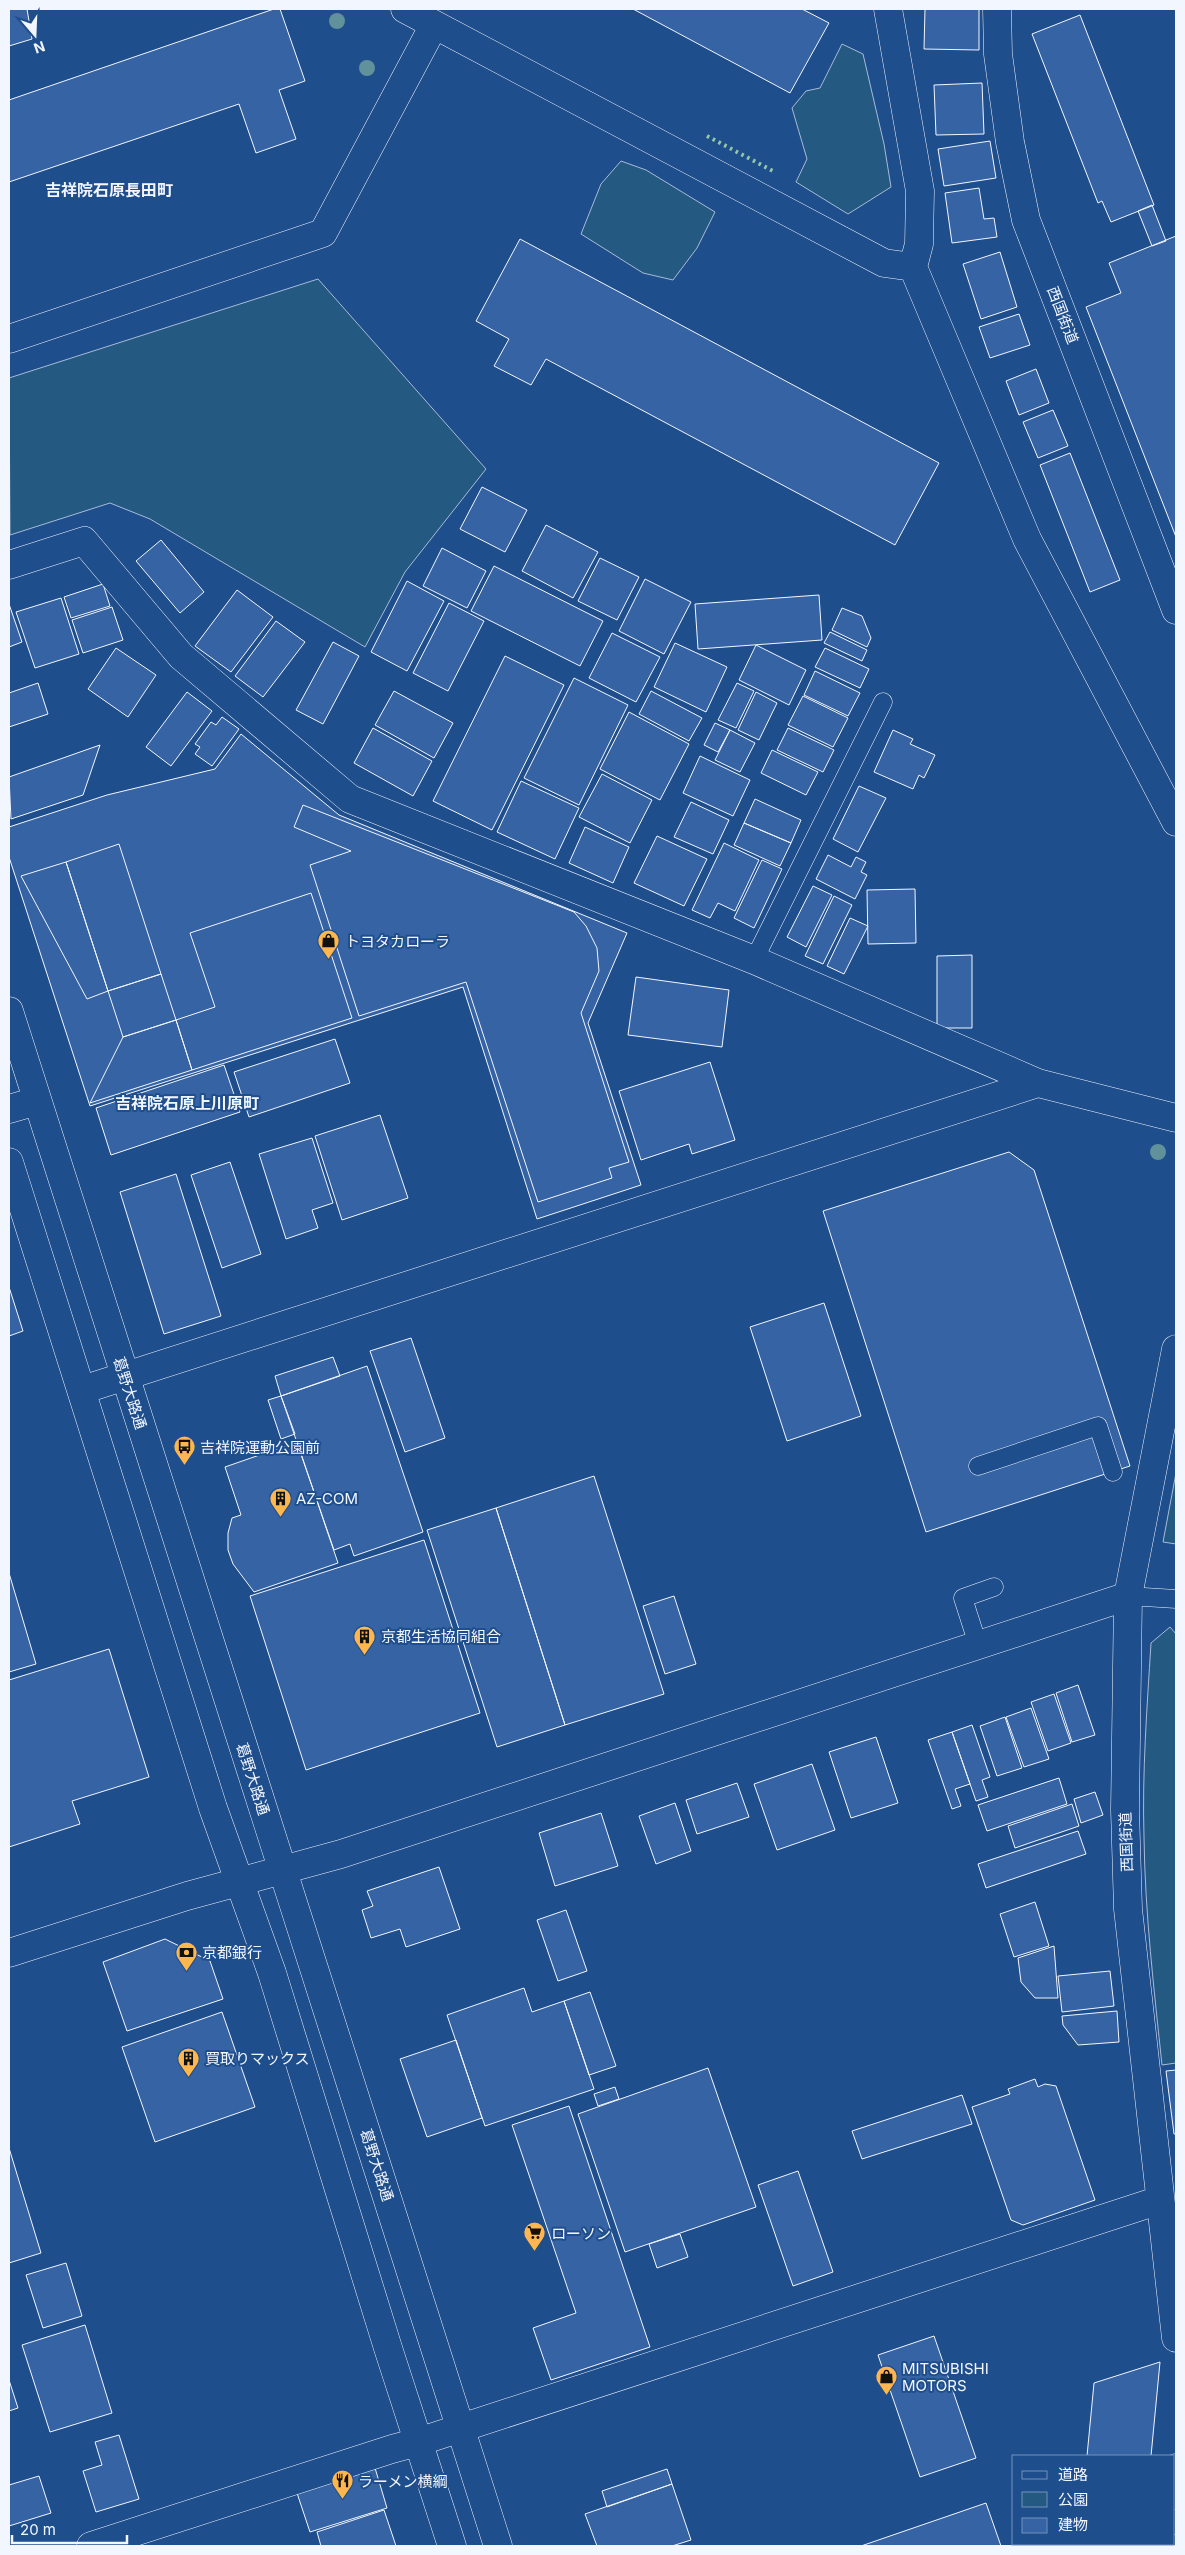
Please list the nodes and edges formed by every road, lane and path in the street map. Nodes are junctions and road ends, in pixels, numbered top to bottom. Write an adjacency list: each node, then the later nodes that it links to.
1 (405, 9): 4 (main road)
2 (888, 9): 5 (main road)
3 (997, 9): 8 (main road, 西国街道)
4 (434, 25): 5 (main road); 6 (main road)
5 (913, 267): 10 (main road)
6 (9, 339)
7 (9, 565): 11 (main road)
8 (1176, 610)
9 (883, 702): 11 (lane)
10 (1176, 822)
11 (754, 960): 13 (main road)
12 (9, 1011): 14 (main road, 葛野大路通)
13 (1038, 1083): 16 (main road); 19 (main road)
14 (37, 1101): 15 (main road); 19 (main road, 葛野大路通)
15 (9, 1109)
16 (1176, 1118)
17 (9, 1162): 20 (main road)
18 (1176, 1348): 24 (main road, 西国街道)
19 (125, 1377): 20 (main road); 27 (main road, 葛野大路通)
20 (82, 1390): 28 (main road)
21 (978, 1466): 22 (lane)
22 (1113, 1472)
23 (994, 1587): 26 (lane)
24 (1128, 1596): 25 (lane); 26 (main road); 30 (main road, 西国街道)
25 (1176, 1599)
26 (978, 1645): 27 (main road)
27 (283, 1870): 28 (main road); 32 (main road, 葛野大路通)
28 (239, 1882): 29 (main road); 33 (main road)
29 (9, 1953)
30 (1160, 2200): 31 (main road, 西国街道); 32 (main road)
31 (1176, 2338)
32 (461, 2428): 33 (main road); 38 (main road, 葛野大路通)
33 (418, 2442): 36 (main road); 37 (main road)
34 (1176, 2468): 35 (main road)
35 (1175, 2482)
36 (91, 2546)
37 (452, 2546)
38 (498, 2546)

